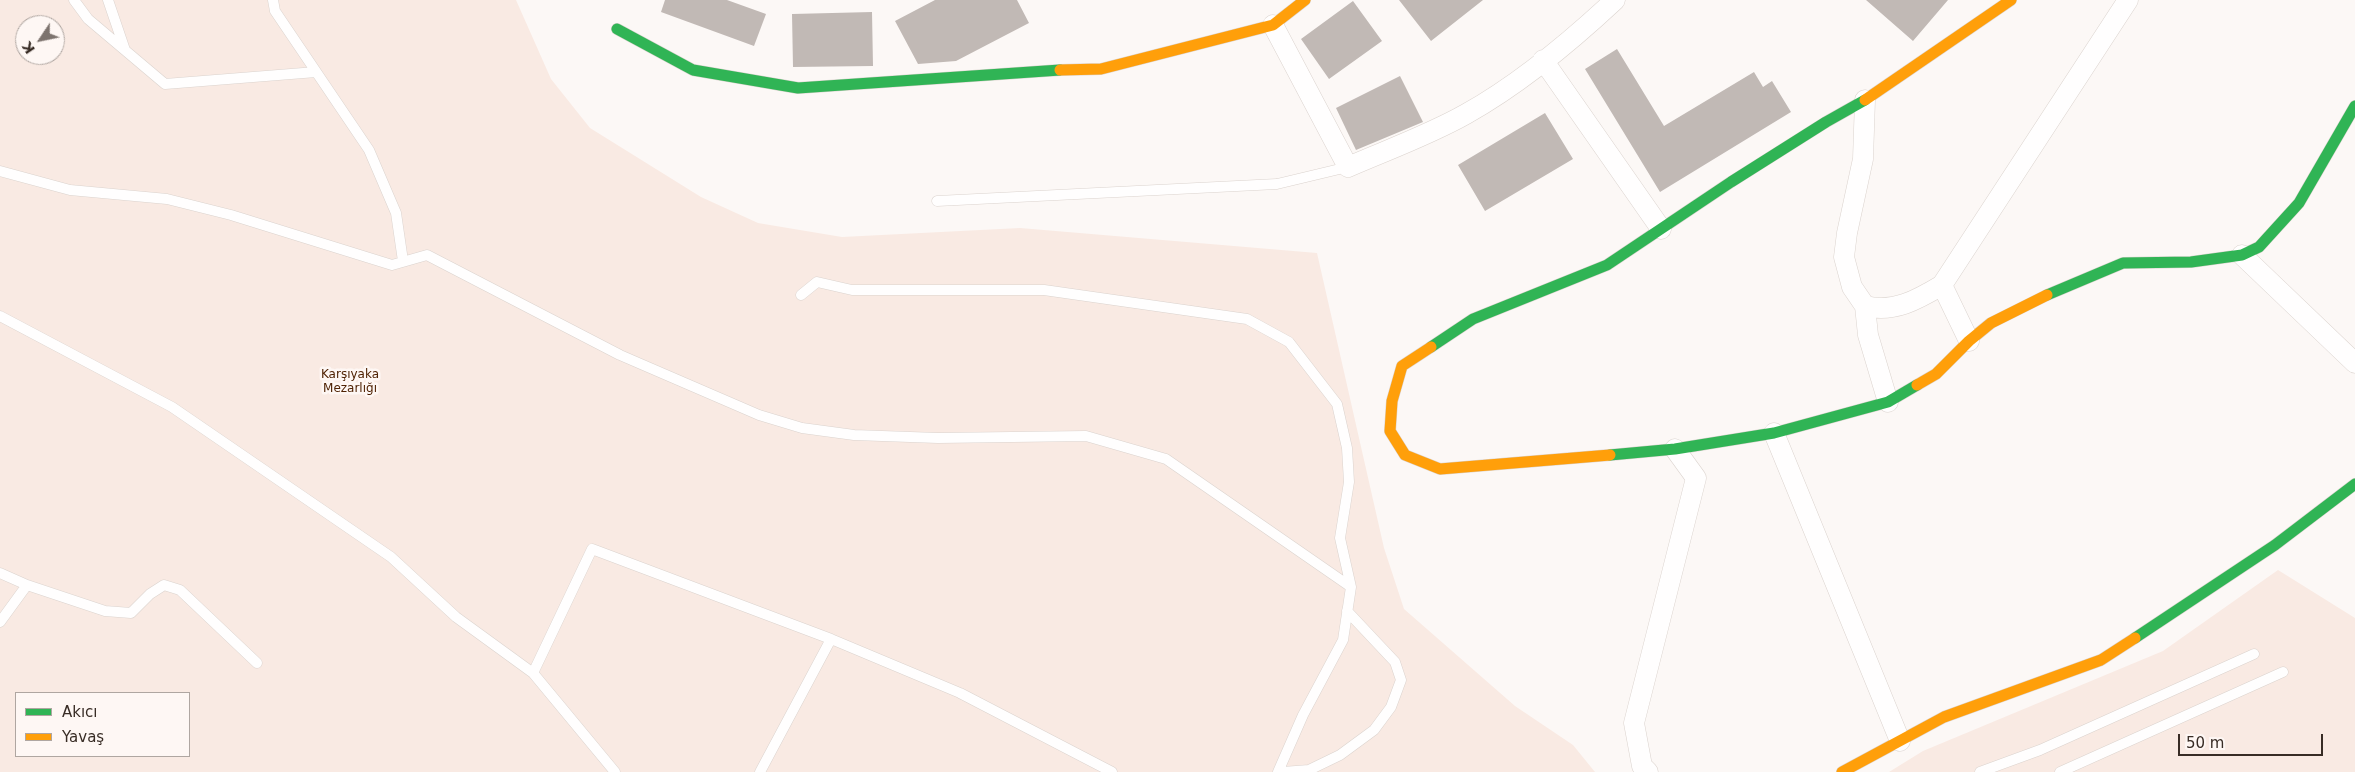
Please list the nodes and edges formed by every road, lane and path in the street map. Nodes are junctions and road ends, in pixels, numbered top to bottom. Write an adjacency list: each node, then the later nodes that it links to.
1 (74, 0): 10 (lane)
2 (108, 0): 10 (lane)
3 (273, 0): 12 (lane)
4 (1305, 0): 8 (street)
5 (1615, 0): 11 (street)
6 (2011, 0): 13 (street)
7 (2128, 0): 21 (street)
8 (1273, 24): 9 (street); 15 (street)
9 (617, 29)
10 (126, 51): 12 (lane)
11 (1543, 60): 15 (street); 18 (street)
12 (316, 72): 20 (lane)
13 (1865, 100): 18 (street); 23 (street)
14 (2355, 106): 19 (street)
15 (1348, 167): 17 (lane)
16 (0, 171): 20 (lane)
17 (936, 201)
18 (1661, 229): 29 (street)
19 (2242, 254): 25 (street); 26 (street)
20 (403, 262): 33 (lane)
21 (1942, 285): 23 (street); 25 (street)
22 (800, 295): 33 (lane)
23 (1865, 306): 27 (street)
24 (0, 316): 40 (lane)
25 (1969, 341): 27 (street)
26 (2355, 363)
27 (1888, 402): 28 (street)
28 (1774, 433): 29 (street); 41 (street)
29 (1675, 449): 47 (street)
30 (2355, 484): 41 (street)
31 (0, 573): 32 (lane)
32 (27, 585): 35 (lane); 38 (lane)
33 (1351, 588): 34 (lane)
34 (1347, 611): 45 (lane); 46 (lane)
35 (0, 622)
36 (831, 639): 40 (lane); 43 (lane); 44 (lane)
37 (2254, 654): 49 (lane)
38 (257, 663)
39 (2283, 672): 50 (lane)
40 (533, 673): 42 (lane)
41 (1900, 741): 48 (street)
42 (615, 772)
43 (760, 772)
44 (1112, 772)
45 (1278, 772)
46 (1283, 772)
47 (1648, 772)
48 (1842, 772)
49 (1980, 772)
50 (2060, 772)

